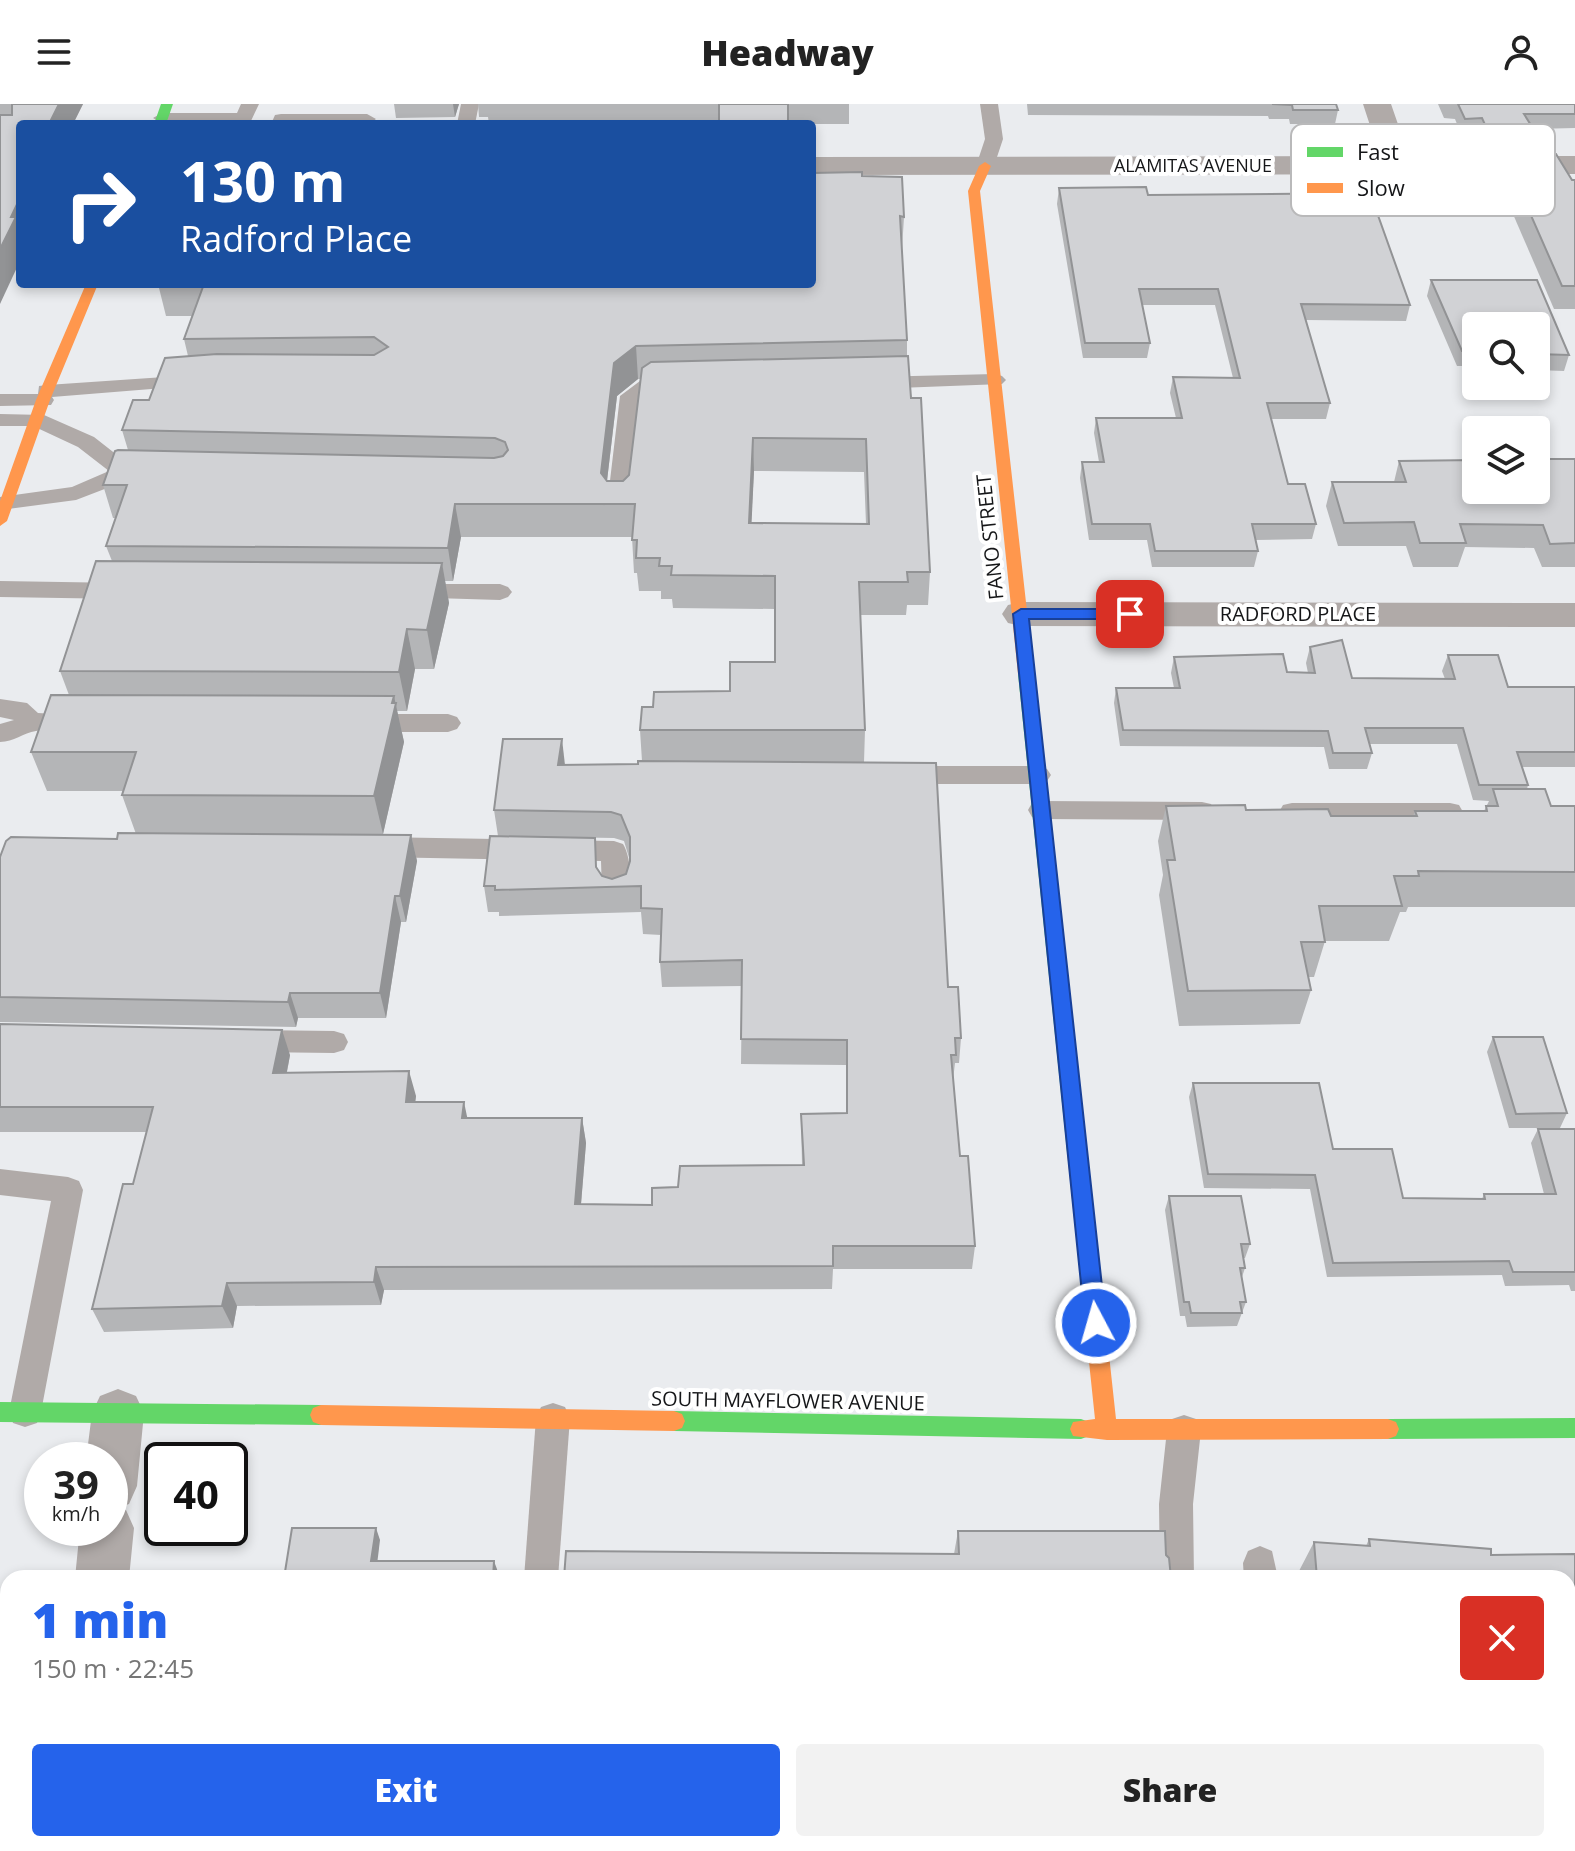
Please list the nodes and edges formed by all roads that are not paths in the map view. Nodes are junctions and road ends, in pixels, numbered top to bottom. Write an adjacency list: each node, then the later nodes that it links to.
1 (989, 104): 12 (lane)
2 (1377, 104): 8 (street)
3 (316, 111): 6 (lane); 7 (lane)
4 (247, 112): 5 (lane); 6 (lane)
5 (163, 115)
6 (282, 116)
7 (367, 119)
8 (1384, 124)
9 (1555, 165): 10 (street, ALAMITAS AVENUE)
10 (1575, 165)
11 (816, 166): 12 (street, ALAMITAS AVENUE)
12 (985, 166): 13 (street, ALAMITAS AVENUE); 16 (street, FANO STREET)
13 (1291, 166)
14 (90, 288): 20 (street)
15 (210, 380): 20 (lane)
16 (995, 380): 17 (lane); 30 (street, FANO STREET)
17 (846, 383)
18 (694, 385): 24 (lane)
19 (0, 400): 20 (lane)
20 (42, 404): 21 (lane); 22 (lane); 25 (street)
21 (0, 420)
22 (125, 473): 23 (lane); 25 (lane)
23 (171, 474)
24 (618, 506)
25 (4, 512)
26 (0, 589): 27 (lane)
27 (146, 591)
28 (392, 592): 29 (lane)
29 (500, 592)
30 (1021, 614): 31 (street, RADFORD PLACE); 39 (street, FANO STREET)
31 (1575, 615)
32 (0, 708): 33 (lane)
33 (32, 722): 34 (lane); 37 (lane)
34 (109, 722)
35 (340, 723): 36 (lane)
36 (448, 723)
37 (0, 733)
38 (880, 775): 39 (lane)
39 (1038, 775): 40 (street, FANO STREET)
40 (1041, 810): 41 (lane); 53 (street, FANO STREET)
41 (1229, 811)
42 (1261, 811): 43 (lane)
43 (1481, 812)
44 (352, 847): 45 (lane)
45 (616, 892)
46 (223, 1040): 47 (lane)
47 (334, 1042)
48 (0, 1182): 49 (lane)
49 (12, 1412): 50 (street, SOUTH MAYFLOWER AVENUE)
50 (118, 1413): 51 (street, SOUTH MAYFLOWER AVENUE); 55 (street)
51 (553, 1418): 53 (street, SOUTH MAYFLOWER AVENUE); 58 (lane)
52 (1575, 1428): 54 (street, SOUTH MAYFLOWER AVENUE)
53 (1107, 1430): 54 (street, SOUTH MAYFLOWER AVENUE)
54 (1184, 1430): 59 (lane)
55 (115, 1442)
56 (105, 1546): 57 (street)
57 (103, 1570)
58 (542, 1570)
59 (1177, 1570)

